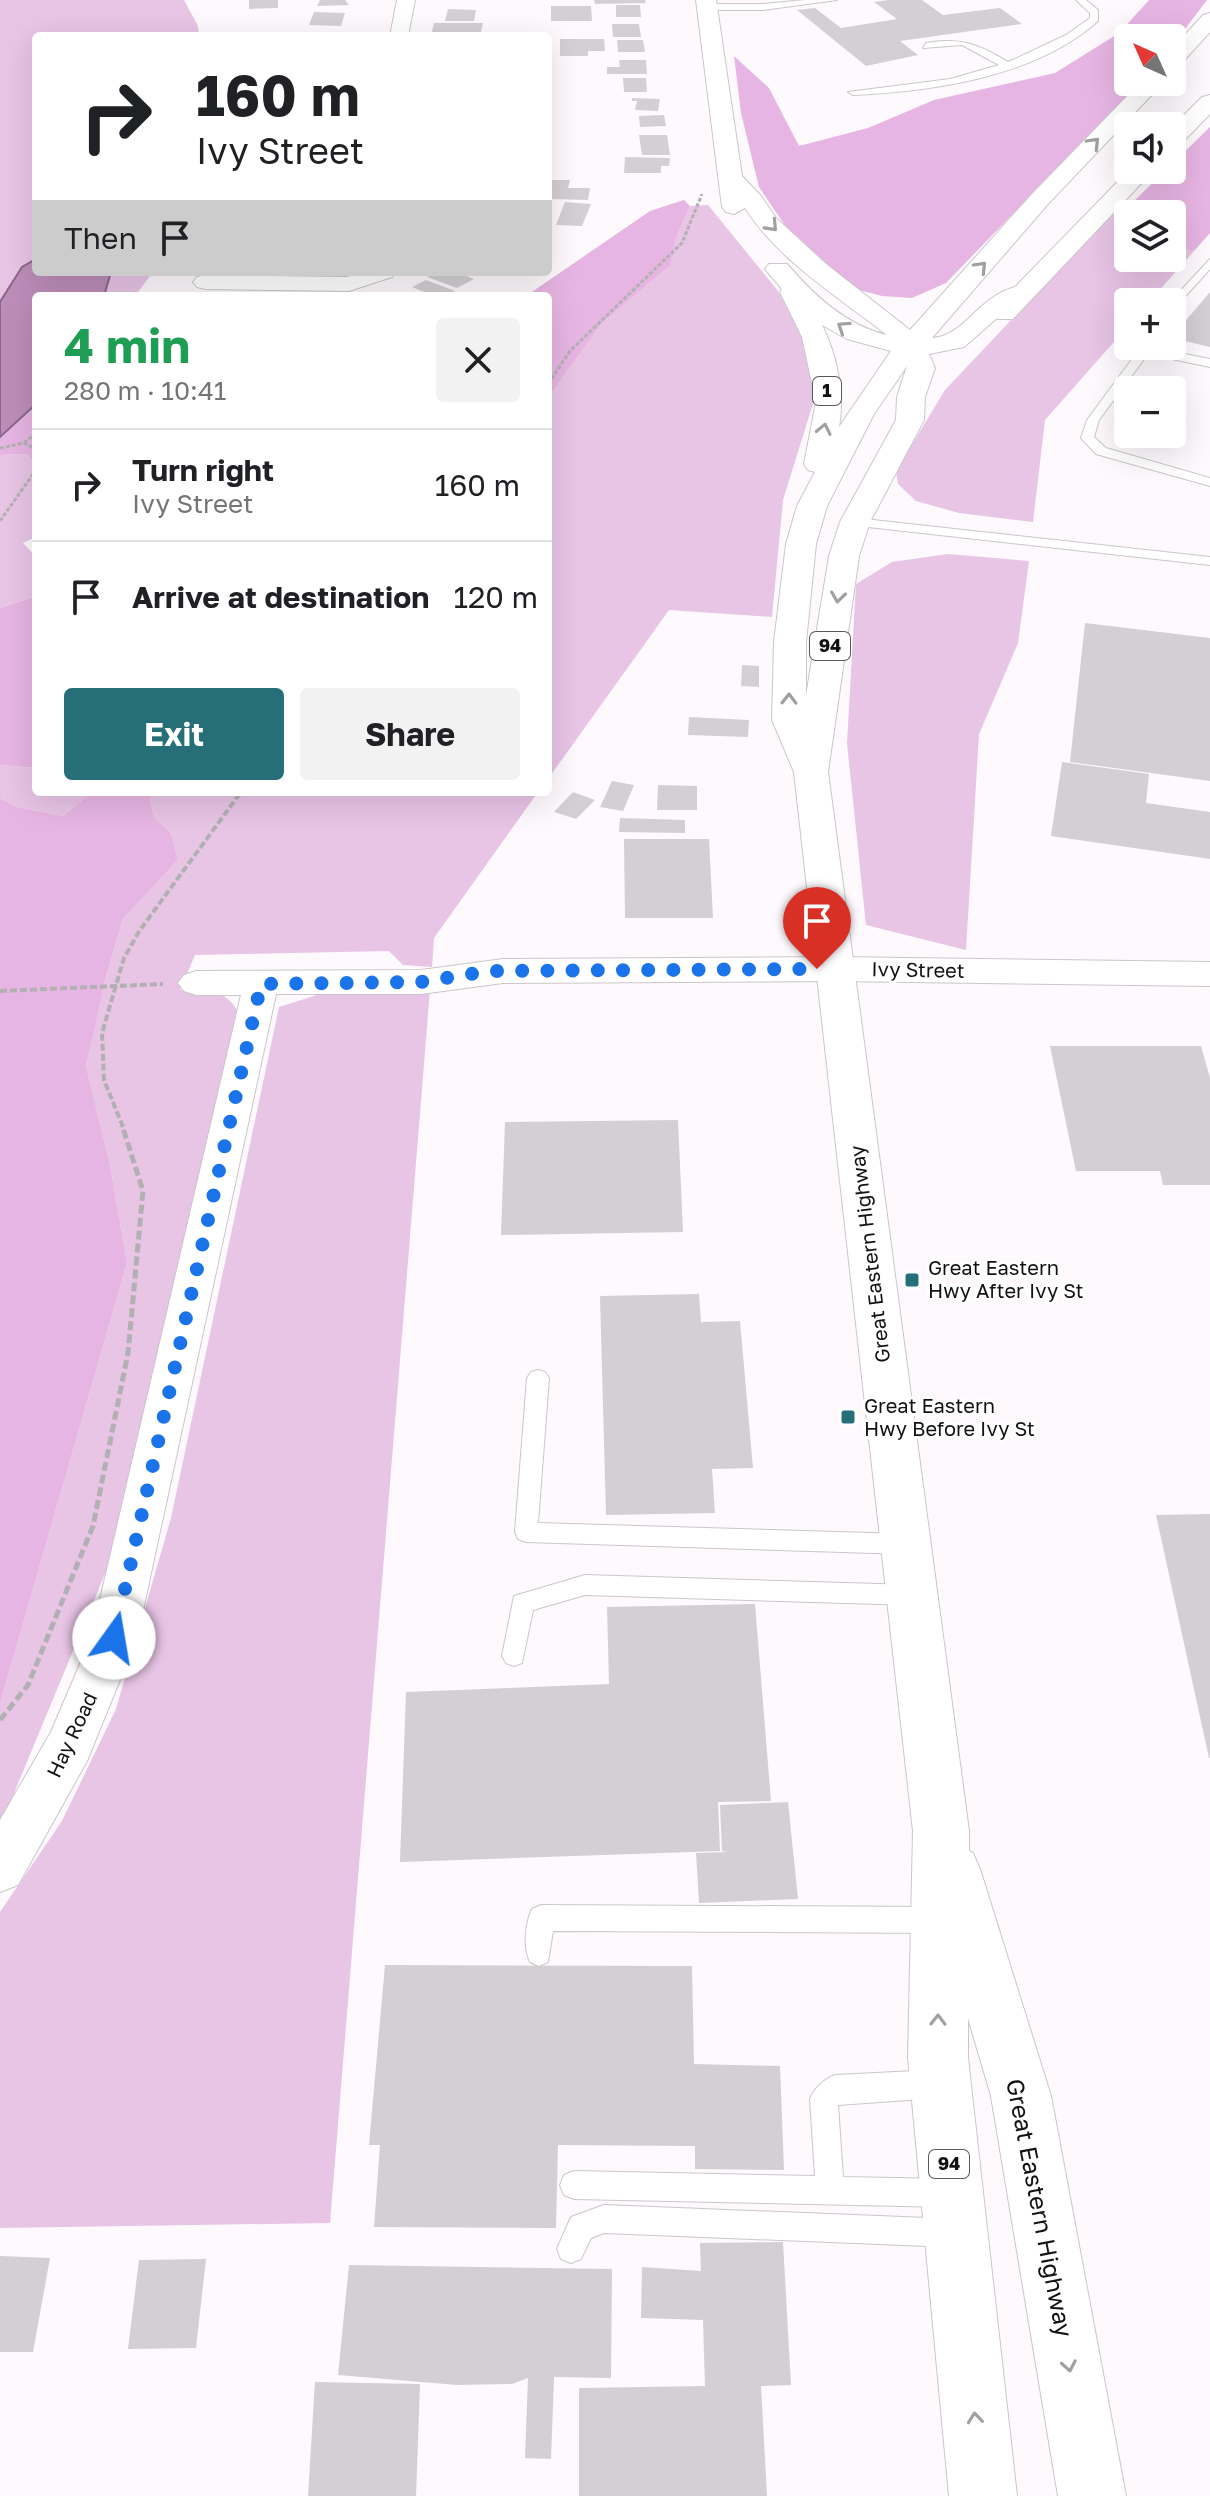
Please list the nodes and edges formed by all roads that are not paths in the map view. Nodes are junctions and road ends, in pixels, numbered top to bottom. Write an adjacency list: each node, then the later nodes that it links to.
1 (406, 0): 6 (street)
2 (832, 0): 4 (lane)
3 (1081, 0): 9 (lane)
4 (707, 4): 14 (highway, 1)
5 (1210, 19): 8 (highway)
6 (400, 32)
7 (926, 46): 9 (lane)
8 (1186, 46)
9 (1009, 67): 10 (lane)
10 (853, 92)
11 (1139, 96): 22 (highway, 94, one-way to 11)
12 (1210, 102): 13 (highway)
13 (1186, 126)
14 (732, 180): 19 (highway, 1); 23 (highway, one-way to 23)
15 (1128, 184): 21 (highway, 94)
16 (1210, 262): 20 (lane)
17 (372, 276): 18 (street)
18 (205, 282)
19 (789, 282): 24 (highway, one-way to 19); 30 (highway, 1, one-way to 19)
20 (1186, 290)
21 (1022, 293): 24 (highway); 28 (highway, 94)
22 (952, 297): 23 (highway); 24 (highway, 94)
23 (858, 300): 24 (highway)
24 (910, 346): 28 (highway, Great Eastern Highway); 30 (highway, Great Eastern Highway / 94)
25 (1186, 357): 27 (lane)
26 (1137, 360): 29 (lane)
27 (1210, 363)
28 (910, 420): 31 (highway, Great Eastern Highway / 94)
29 (1210, 482)
30 (812, 506): 33 (highway, Great Eastern Highway / 94, one-way to 30)
31 (855, 522): 32 (lane); 33 (highway, Great Eastern Highway / 94, one-way to 33)
32 (1210, 561)
33 (811, 772): 34 (highway, Great Eastern Highway / 94)
34 (836, 969): 35 (street, Ivy Street); 37 (street, Ivy Street); 39 (highway, Great Eastern Highway / 94)
35 (1210, 974)
36 (196, 983): 37 (street, Ivy Street)
37 (261, 984): 43 (street, Hay Road)
38 (538, 1378): 39 (lane)
39 (906, 1544): 40 (highway, Great Eastern Highway / 94)
40 (912, 1595): 41 (lane); 42 (highway, Great Eastern Highway / 94)
41 (514, 1656)
42 (941, 1831): 44 (highway, Great Eastern Highway / 94); 52 (highway, Great Eastern Highway / 94, one-way to 52)
43 (0, 1868)
44 (939, 1920): 45 (lane); 46 (highway, Great Eastern Highway / 94, one-way to 44)
45 (539, 1953)
46 (941, 2083): 48 (lane); 49 (highway, Great Eastern Highway / 94)
47 (574, 2185): 48 (lane)
48 (830, 2191): 49 (lane)
49 (954, 2213): 50 (lane); 51 (highway, Great Eastern Highway / 94, one-way to 49)
50 (571, 2249)
51 (983, 2496)
52 (1092, 2496)

